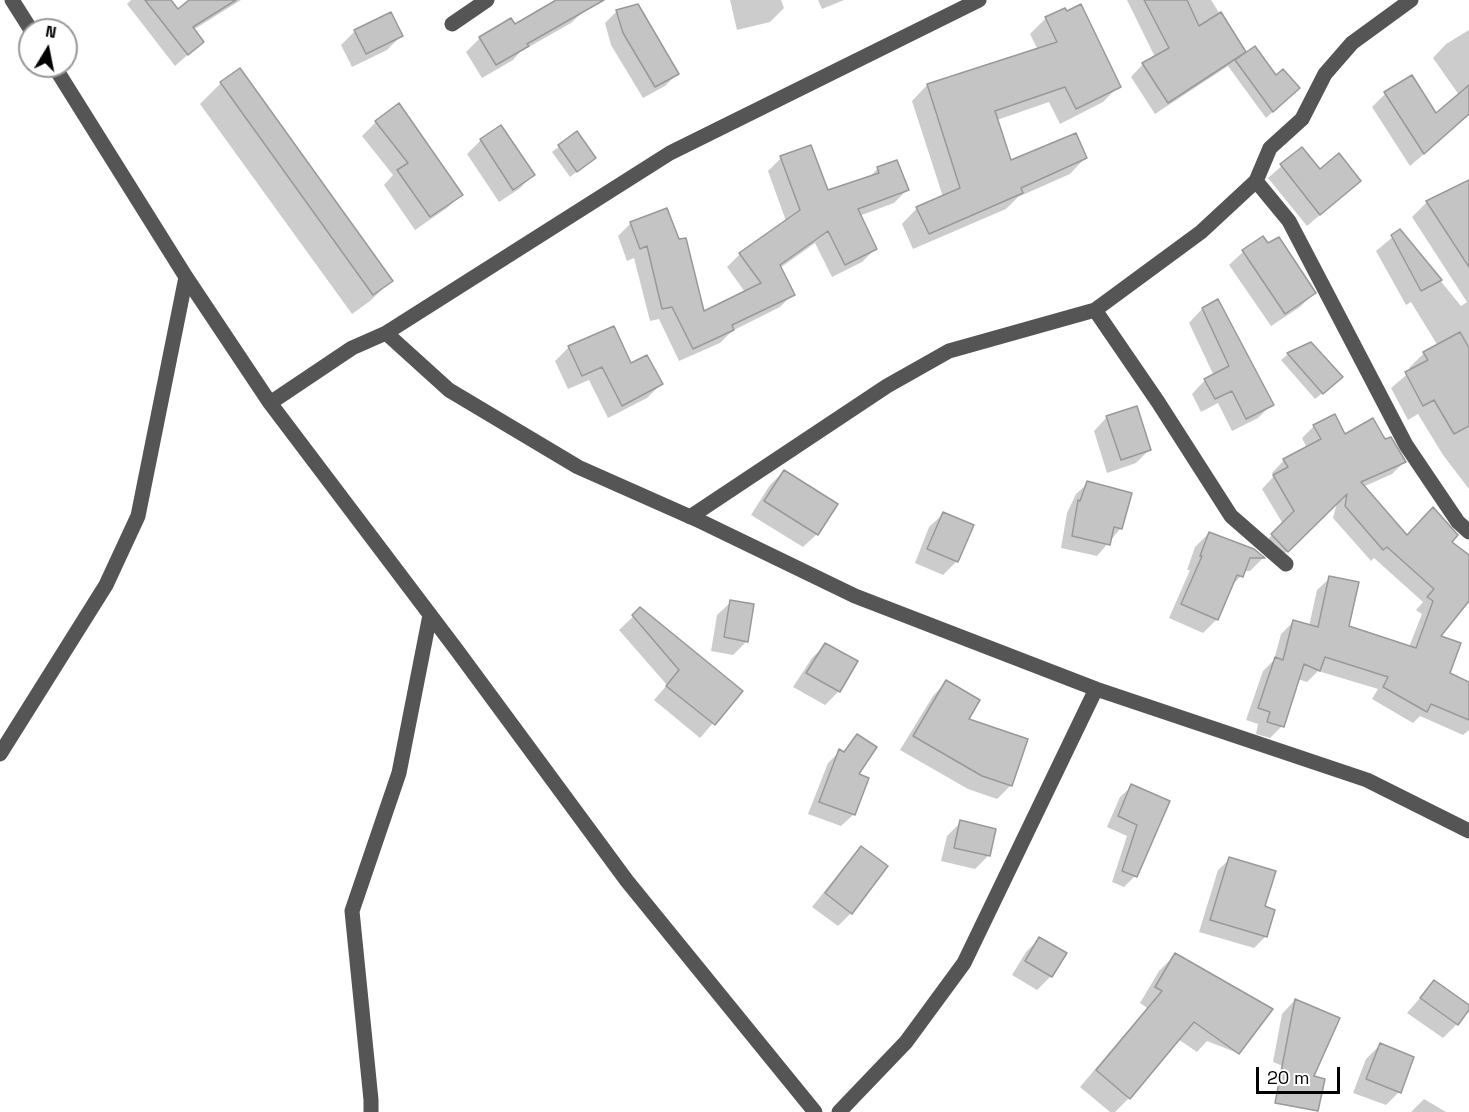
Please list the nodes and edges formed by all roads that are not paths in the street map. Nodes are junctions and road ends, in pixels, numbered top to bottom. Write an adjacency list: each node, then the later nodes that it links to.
1 (12, 0): 5 (street)
2 (487, 0): 6 (street)
3 (979, 0): 11 (street)
4 (1411, 0): 8 (street)
5 (23, 18)
6 (452, 24)
7 (62, 78): 9 (street)
8 (1256, 181): 10 (street); 14 (street)
9 (186, 277): 12 (street); 18 (street)
10 (1095, 310): 13 (street); 15 (street)
11 (386, 333): 12 (street); 13 (street)
12 (270, 403): 16 (street)
13 (690, 517): 17 (street)
14 (1469, 532)
15 (1286, 564)
16 (430, 615): 20 (street); 21 (street)
17 (1096, 689): 19 (street); 22 (street)
18 (0, 754)
19 (1469, 831)
20 (371, 1112)
21 (815, 1112)
22 (839, 1112)

